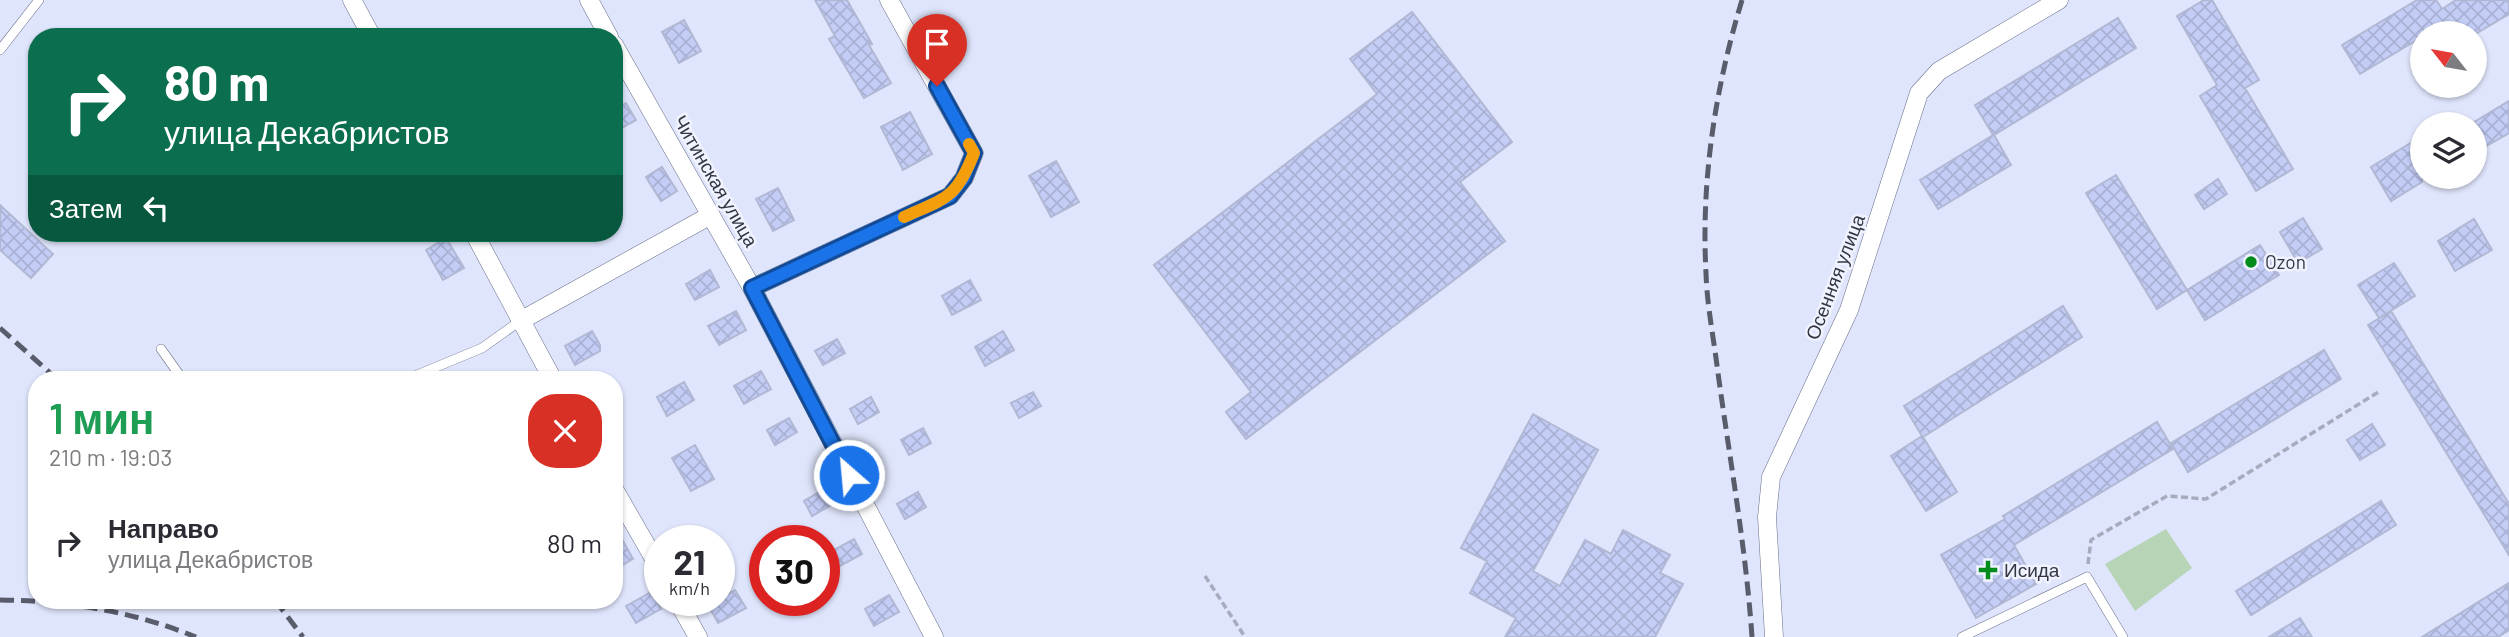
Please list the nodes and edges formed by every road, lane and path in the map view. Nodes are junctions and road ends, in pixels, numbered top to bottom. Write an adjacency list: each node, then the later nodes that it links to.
1 (39, 0): 8 (lane)
2 (352, 0): 6 (street)
3 (589, 0): 7 (street)
4 (889, 0): 12 (street)
5 (2059, 0): 27 (street, Осенняя улица)
6 (367, 28)
7 (605, 28)
8 (0, 50)
9 (623, 61): 10 (street, Читинская улица)
10 (710, 215): 12 (street, Читинская улица); 13 (street)
11 (479, 242): 13 (street)
12 (752, 288): 25 (street, Читинская улица)
13 (520, 321): 16 (lane); 17 (street)
14 (160, 349): 15 (lane)
15 (176, 371)
16 (427, 371)
17 (547, 371)
18 (2379, 391): 22 (path)
19 (623, 505): 20 (street)
20 (644, 541)
21 (1205, 576): 26 (path)
22 (2087, 577): 28 (lane); 29 (lane)
23 (686, 616): 24 (street)
24 (698, 637)
25 (934, 637)
26 (1245, 637)
27 (1774, 637)
28 (1962, 637)
29 (2123, 637)

